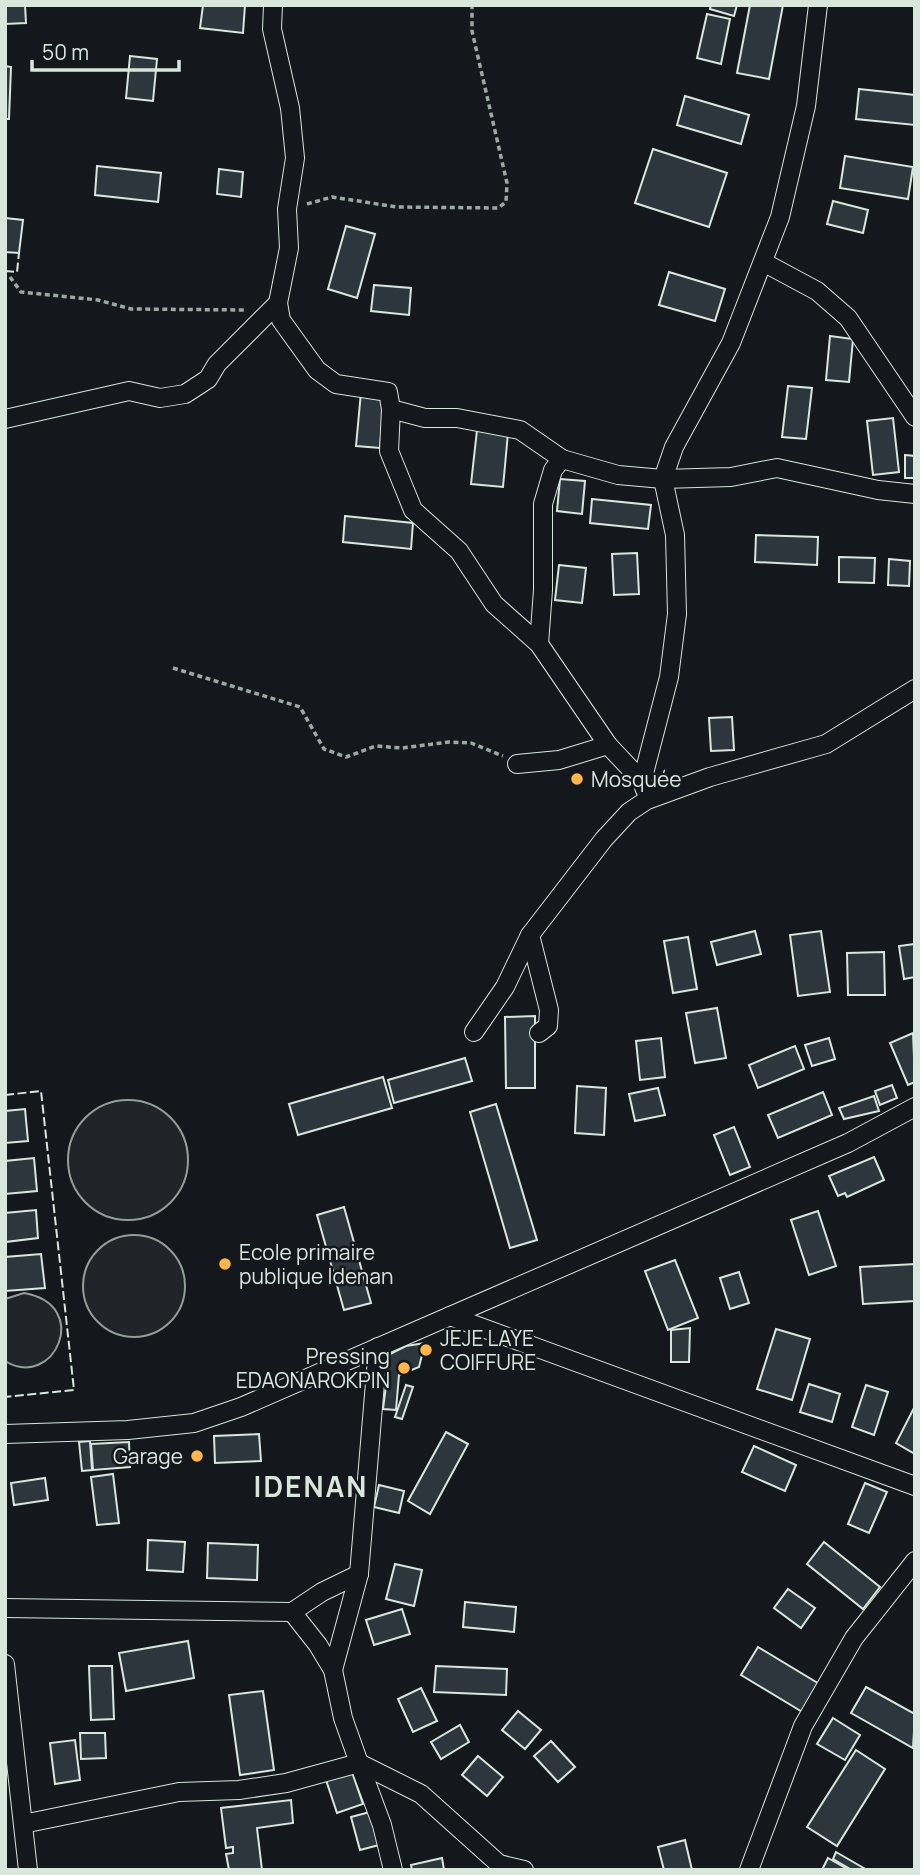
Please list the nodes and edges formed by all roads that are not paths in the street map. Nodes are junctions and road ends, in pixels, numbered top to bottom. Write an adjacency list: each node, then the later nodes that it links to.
1 (272, 5): 4 (street)
2 (818, 5): 3 (street)
3 (762, 261): 6 (street); 9 (street)
4 (278, 303): 5 (street); 7 (street)
5 (391, 409): 8 (street); 11 (street)
6 (915, 417)
7 (5, 419)
8 (562, 459): 9 (street); 11 (street)
9 (663, 480): 10 (street); 15 (street)
10 (915, 494)
11 (539, 644): 13 (street)
12 (915, 689): 16 (street)
13 (608, 746): 14 (street); 15 (street)
14 (517, 764)
15 (642, 781): 16 (street)
16 (647, 800): 17 (street)
17 (530, 935): 18 (street); 19 (street)
18 (474, 1032)
19 (539, 1033)
20 (915, 1107): 21 (street)
21 (450, 1316): 22 (street); 24 (street)
22 (377, 1347): 23 (street); 26 (street)
23 (7, 1439)
24 (915, 1486)
25 (915, 1561): 36 (street)
26 (359, 1574): 28 (street); 30 (street)
27 (5, 1608): 28 (street)
28 (292, 1612): 30 (street)
29 (5, 1664): 32 (street)
30 (333, 1670): 31 (street)
31 (359, 1763): 32 (street); 34 (street); 35 (street)
32 (23, 1824): 33 (street)
33 (28, 1870)
34 (393, 1870)
35 (524, 1870)
36 (749, 1870)

